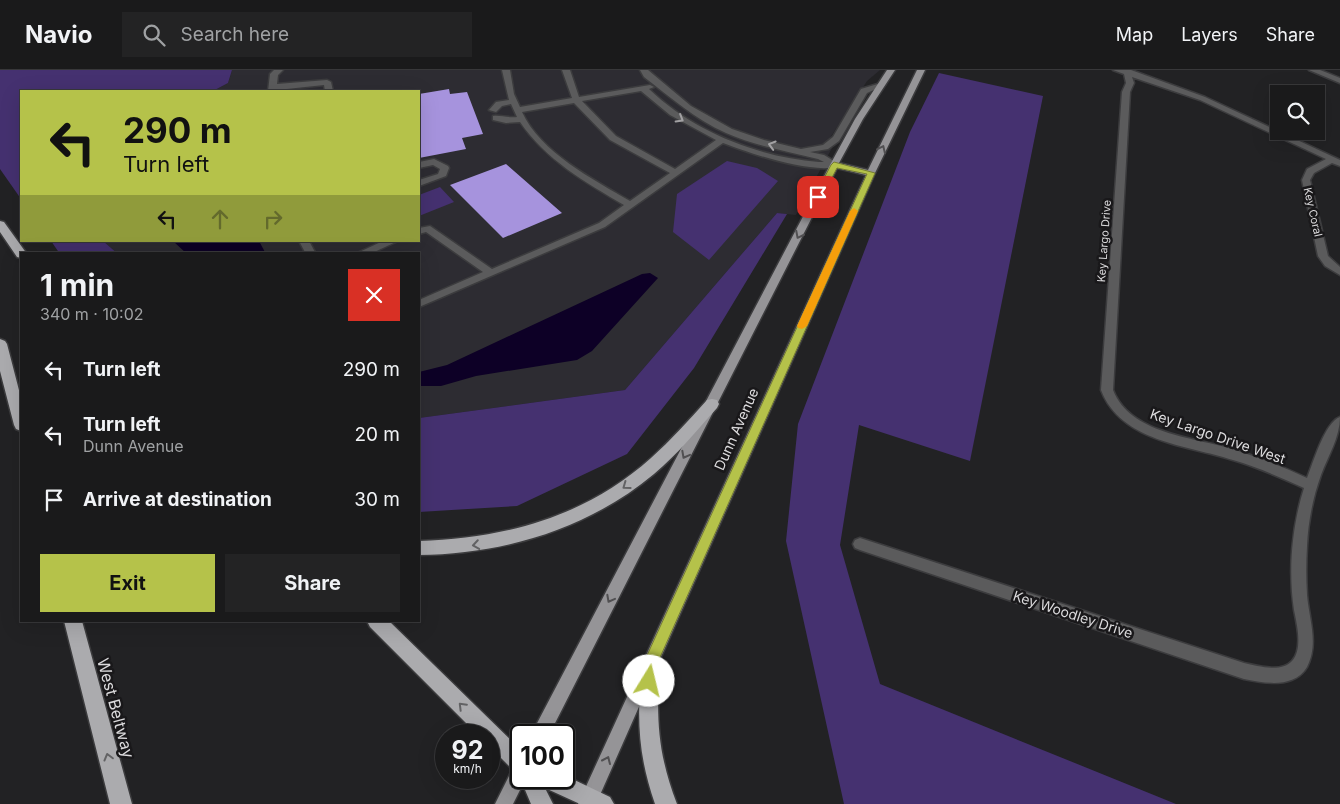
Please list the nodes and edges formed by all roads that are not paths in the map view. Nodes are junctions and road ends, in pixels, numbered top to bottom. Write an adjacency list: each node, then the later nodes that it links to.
1 (279, 70): 13 (street)
2 (506, 70): 16 (street)
3 (566, 70): 15 (street)
4 (644, 70): 10 (street)
5 (891, 70): 11 (main road)
6 (922, 70): 25 (main road, Dunn Avenue, one-way to 6)
7 (1313, 70): 9 (street)
8 (1124, 71): 21 (street); 38 (street, Key Largo Drive)
9 (1340, 81)
10 (660, 84): 12 (street); 20 (street, one-way to 10)
11 (880, 85): 20 (street); 23 (main road)
12 (643, 88): 15 (street); 19 (street, one-way to 19)
13 (272, 89): 14 (street)
14 (329, 90)
15 (576, 100): 17 (street); 24 (street)
16 (513, 101): 17 (street); 18 (street)
17 (518, 110): 18 (street)
18 (522, 119): 27 (street)
19 (721, 141): 23 (street); 24 (street)
20 (789, 150): 23 (street)
21 (1336, 161): 33 (street, Key Coral)
22 (420, 165): 26 (street)
23 (834, 165): 25 (main road); 37 (main road, one-way to 37)
24 (676, 173): 27 (street)
25 (871, 173): 46 (main road, Dunn Avenue)
26 (420, 184)
27 (630, 205): 34 (street)
28 (0, 224): 32 (highway)
29 (420, 231): 34 (street)
30 (390, 242): 31 (street)
31 (365, 252)
32 (20, 253)
33 (1340, 272)
34 (491, 273): 35 (street)
35 (420, 304)
36 (0, 344): 39 (highway)
37 (712, 404): 43 (highway, one-way to 43); 47 (main road, one-way to 47)
38 (1118, 411): 41 (street, Key Largo Drive West)
39 (20, 421)
40 (1340, 422): 41 (street)
41 (1310, 485): 42 (street, Key Woodley Drive)
42 (860, 544)
43 (420, 548)
44 (73, 622): 53 (highway, West Beltway, one-way to 44)
45 (377, 622): 48 (highway, one-way to 45)
46 (651, 662): 52 (main road, Dunn Avenue, one-way to 46); 56 (highway)
47 (546, 724)
48 (510, 753)
49 (512, 789): 54 (main road)
50 (535, 789): 55 (highway)
51 (568, 789): 52 (highway)
52 (593, 802)
53 (121, 804)
54 (504, 804)
55 (542, 804)
56 (666, 804)

